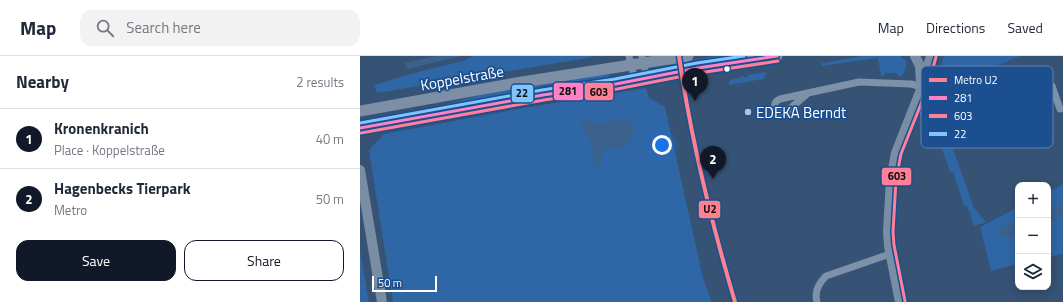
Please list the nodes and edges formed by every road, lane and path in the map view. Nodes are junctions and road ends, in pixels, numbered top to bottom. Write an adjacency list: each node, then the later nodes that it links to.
1 (688, 56): 5 (main road, Koppelstraße)
2 (777, 56): 9 (main road, Koppelstraße)
3 (915, 56): 8 (street)
4 (931, 56): 7 (street)
5 (643, 59): 6 (main road, Koppelstraße); 9 (street)
6 (630, 60): 10 (street); 17 (main road, Koppelstraße)
7 (928, 66)
8 (921, 76)
9 (647, 79): 10 (main road, Koppelstraße)
10 (635, 81): 19 (main road, Koppelstraße)
11 (921, 87): 14 (street)
12 (921, 89): 15 (street)
13 (1053, 89): 16 (street)
14 (807, 94)
15 (913, 108): 18 (street); 21 (street)
16 (1060, 109)
17 (360, 111)
18 (921, 111)
19 (360, 128)
20 (360, 170): 22 (street)
21 (890, 254): 23 (street); 24 (street)
22 (382, 302)
23 (817, 302)
24 (900, 302)

